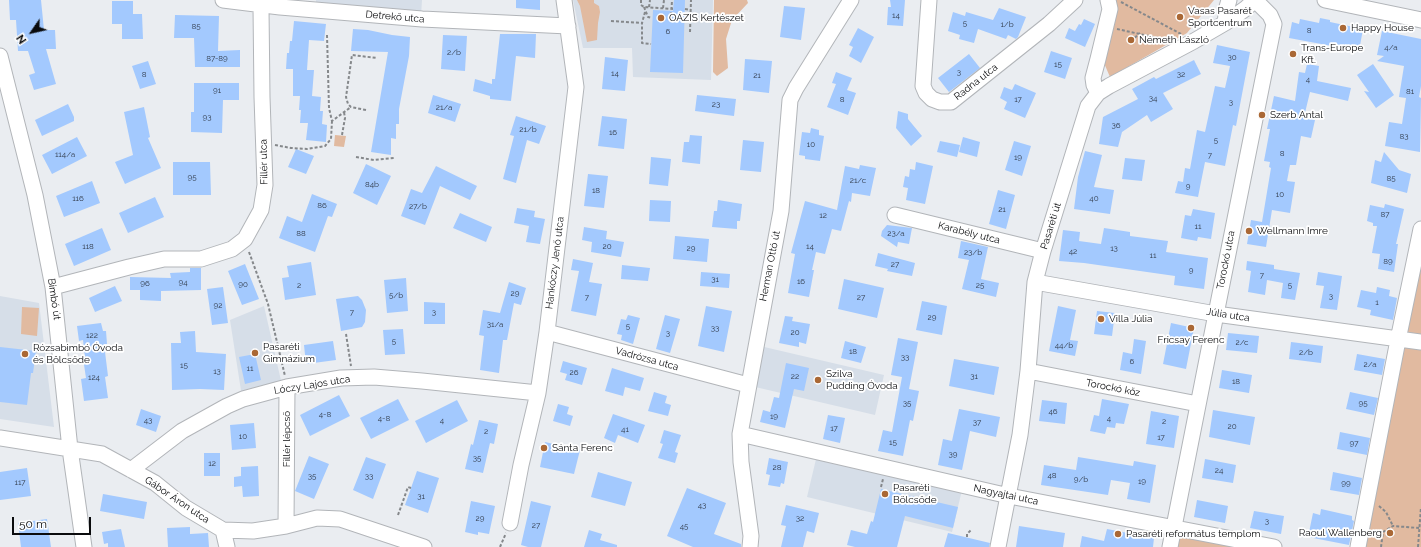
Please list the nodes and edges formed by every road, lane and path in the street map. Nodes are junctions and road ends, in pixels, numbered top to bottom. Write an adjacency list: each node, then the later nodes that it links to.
1 (223, 0): 16 (street, Detrekő utca)
2 (564, 0): 31 (street, Hankóczy Jenő utca)
3 (641, 0): 17 (path)
4 (650, 0): 18 (path)
5 (664, 0): 19 (path)
6 (672, 0): 20 (path)
7 (691, 0): 22 (path)
8 (852, 0): 62 (street, Herman Ottó út)
9 (928, 0): 10 (street, Radna utca)
10 (1075, 0)
11 (1108, 0): 30 (street)
12 (1117, 0): 36 (path)
13 (1229, 0): 29 (street)
14 (1255, 0): 29 (street, Pasaréti út); 55 (street, Torockó utca)
15 (1325, 0): 26 (street)
16 (262, 2): 31 (street, Detrekő utca); 51 (street, Fillér utca)
17 (644, 7): 18 (path); 23 (path)
18 (649, 7): 19 (path)
19 (663, 8): 20 (path)
20 (672, 8): 25 (path)
21 (685, 9): 22 (path)
22 (691, 10): 32 (path)
23 (645, 12): 24 (path); 28 (path)
24 (652, 18)
25 (671, 20)
26 (1421, 20)
27 (611, 21): 28 (path)
28 (642, 23): 37 (path)
29 (1225, 23): 36 (street, Pasaréti út)
30 (1106, 25): 33 (path); 40 (street)
31 (568, 26): 56 (street, Hankóczy Jenő utca)
32 (690, 32)
33 (1140, 33): 35 (path); 36 (path)
34 (327, 35): 44 (path)
35 (1131, 41)
36 (1190, 43): 40 (street, Pasaréti út)
37 (651, 44)
38 (377, 58): 41 (path)
39 (1, 65): 54 (street, Bimbó út)
40 (1103, 90): 52 (street, Pasaréti út)
41 (351, 107): 42 (path); 43 (path)
42 (366, 110)
43 (344, 112): 44 (path); 45 (path)
44 (332, 121): 46 (path)
45 (342, 135)
46 (271, 144)
47 (356, 157): 48 (path)
48 (394, 158)
49 (895, 215): 52 (street, Karabély utca)
50 (1421, 229): 58 (street)
51 (245, 239): 54 (street, Fillér utca); 63 (path)
52 (1043, 251): 53 (street, Pasaréti út)
53 (1035, 282): 55 (street, Júlia utca); 60 (street, Pasaréti út)
54 (54, 287): 68 (street, Bimbó út)
55 (1216, 314): 58 (street, Júlia utca); 65 (street, Torockó utca)
56 (547, 332): 62 (street, Vadrózsa utca); 64 (street, Hankóczy Jenő utca)
57 (346, 334): 61 (path)
58 (1398, 340): 59 (street, Júlia utca); 71 (street)
59 (1421, 342)
60 (1028, 371): 65 (street, Torockó köz); 72 (street, Pasaréti út)
61 (353, 378): 63 (street, Lóczy Lajos utca); 64 (street, Lóczy Lajos utca)
62 (748, 386): 66 (street, Herman Ottó út)
63 (287, 387): 69 (street, Lóczy Lajos utca); 76 (street, Fillér lépcső)
64 (538, 394): 75 (street, Hankóczy Jenő utca)
65 (1198, 404): 78 (street, Torockó utca)
66 (740, 434): 72 (street, Nagyajtai utca); 86 (street, Herman Ottó út)
67 (0, 438): 68 (street, Gábor Áron utca)
68 (70, 449): 69 (street, Gábor Áron utca); 83 (street, Bimbó út)
69 (131, 470): 80 (street, Gábor Áron utca)
70 (411, 488): 74 (path)
71 (1368, 494): 77 (path); 90 (street)
72 (1009, 496): 78 (street, Nagyajtai utca); 87 (street, Pasaréti út)
73 (1421, 507): 79 (path)
74 (398, 515)
75 (510, 523)
76 (286, 526): 80 (street, Gábor Áron utca); 85 (street, Gábor Áron utca)
77 (1393, 526): 79 (path); 91 (path)
78 (1174, 528): 88 (street, Torockó utca); 89 (street, Nagyajtai utca)
79 (1420, 528): 92 (path)
80 (223, 530): 84 (street)
81 (971, 530): 82 (path)
82 (967, 537)
83 (84, 547)
84 (227, 547)
85 (424, 547)
86 (750, 547)
87 (998, 547)
88 (1170, 547)
89 (1274, 547)
90 (1358, 547)
91 (1381, 547)
92 (1418, 547)

